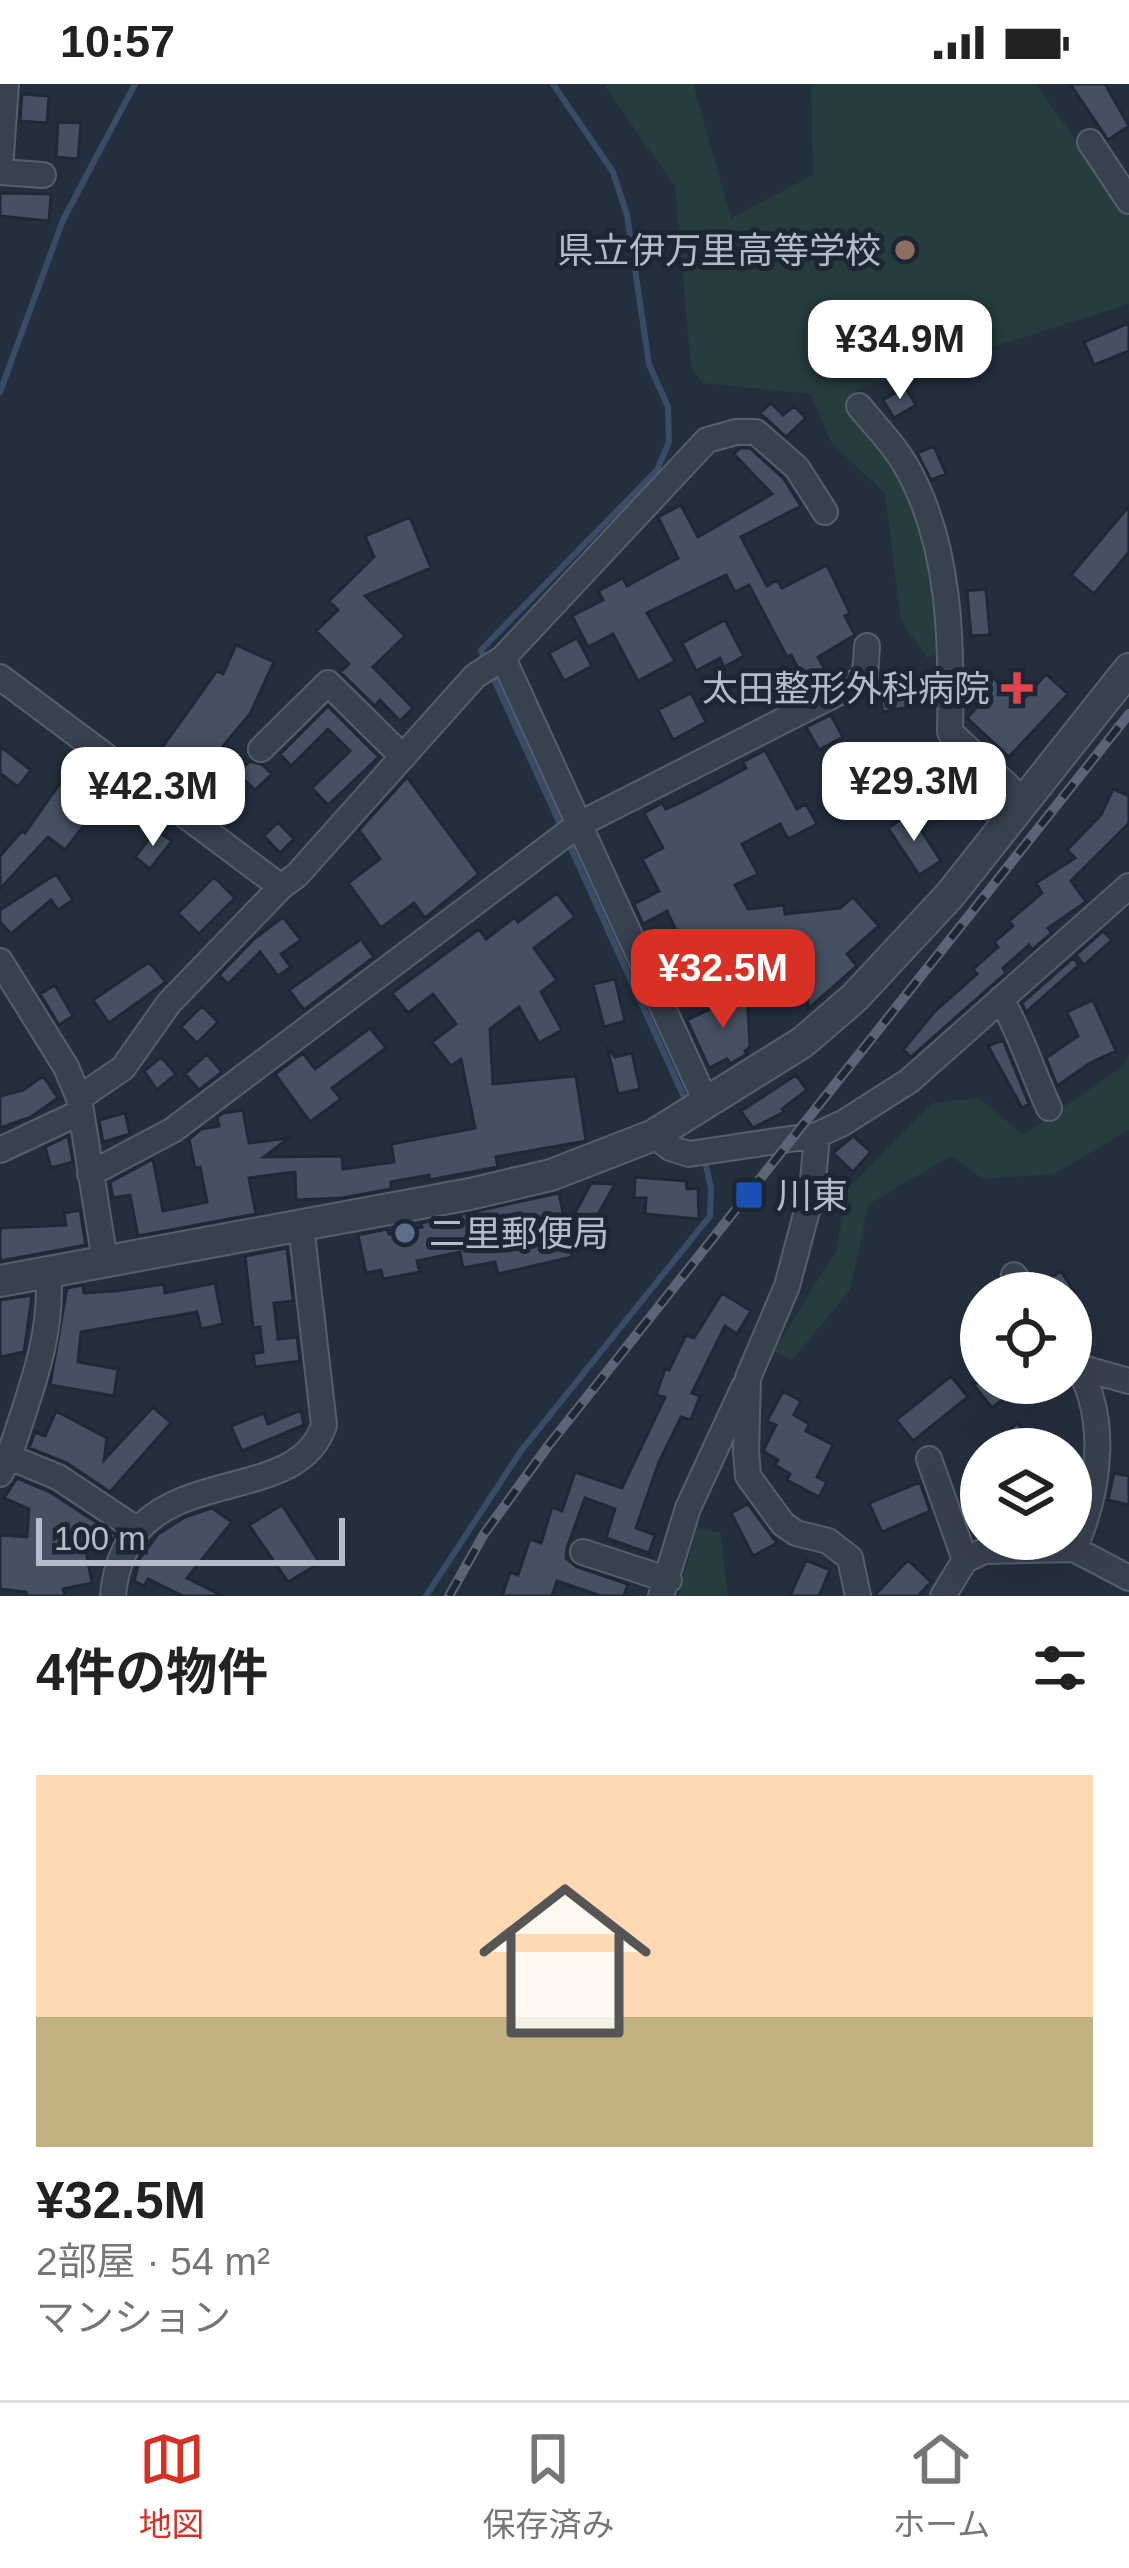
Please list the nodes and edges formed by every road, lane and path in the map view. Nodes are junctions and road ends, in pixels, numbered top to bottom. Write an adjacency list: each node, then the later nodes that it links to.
1 (6, 84): 3 (street)
2 (1090, 142): 5 (street)
3 (0, 170): 4 (street)
4 (43, 175)
5 (1129, 201)
6 (859, 406): 14 (street)
7 (825, 512): 9 (street)
8 (867, 646): 15 (street)
9 (503, 658): 13 (street); 15 (street)
10 (1129, 669): 14 (street)
11 (0, 677): 16 (street)
12 (261, 749): 13 (street)
13 (403, 757): 16 (street)
14 (1024, 801): 20 (street)
15 (567, 832): 20 (street); 26 (street)
16 (280, 886): 21 (street)
17 (1129, 886): 19 (street)
18 (0, 961): 21 (street)
19 (1001, 999): 22 (street); 24 (street)
20 (706, 1102): 23 (street)
21 (80, 1105): 25 (street); 26 (street)
22 (1049, 1108)
23 (654, 1135): 24 (street); 27 (street)
24 (817, 1135): 32 (street)
25 (0, 1150)
26 (90, 1174): 28 (street)
27 (301, 1225): 28 (street); 38 (street)
28 (105, 1262): 29 (street)
29 (48, 1272): 30 (street); 36 (street)
30 (0, 1281)
31 (1092, 1367): 33 (street)
32 (748, 1378): 44 (street); 46 (street)
33 (1129, 1381)
34 (1089, 1404): 37 (street)
35 (929, 1459): 39 (street)
36 (4, 1466): 38 (street)
37 (1092, 1499)
38 (136, 1529): 45 (street)
39 (960, 1546)
40 (583, 1552): 44 (street)
41 (1092, 1558): 43 (street)
42 (965, 1560): 47 (street)
43 (1129, 1578)
44 (665, 1588)
45 (112, 1596)
46 (858, 1596)
47 (943, 1596)

